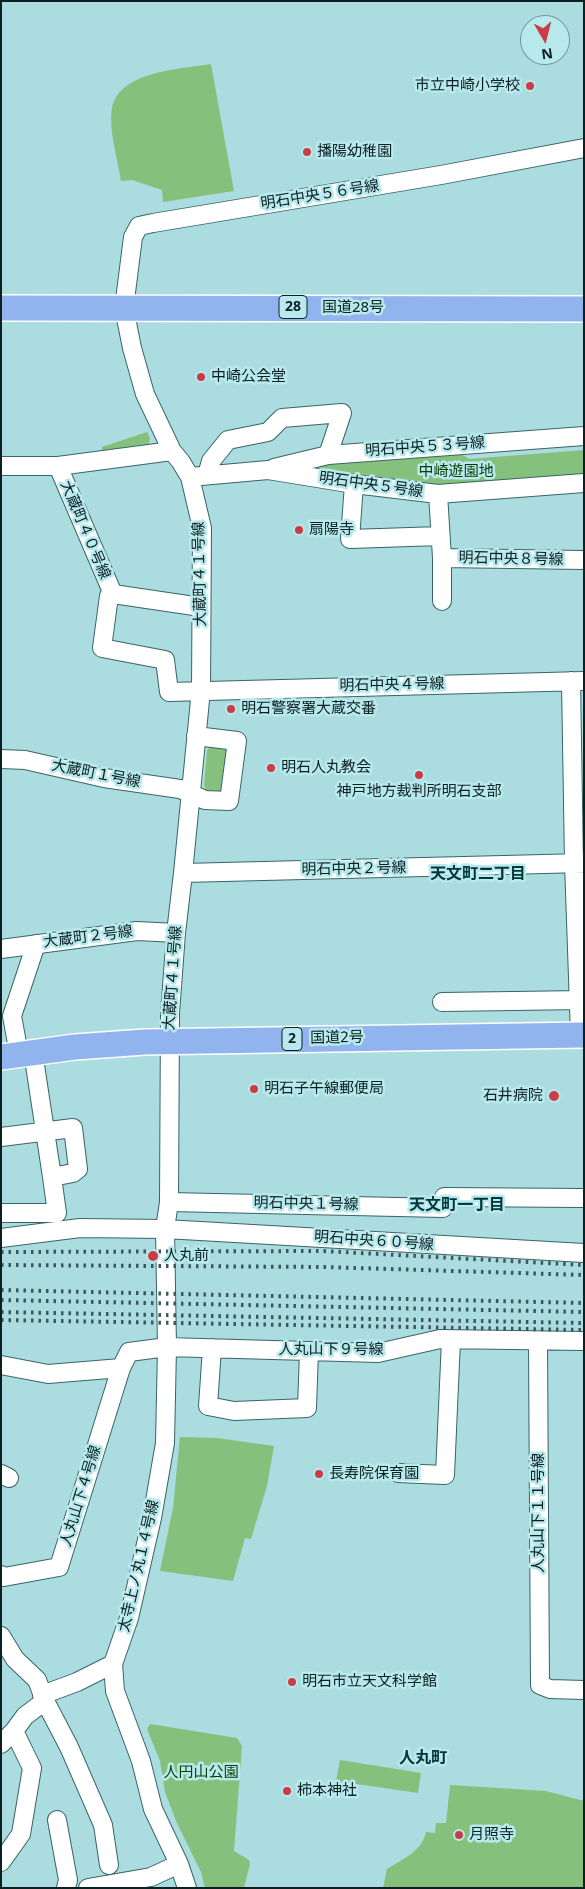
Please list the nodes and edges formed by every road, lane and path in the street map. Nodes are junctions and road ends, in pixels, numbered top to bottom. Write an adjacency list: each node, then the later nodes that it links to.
1 (584, 148): 3 (street, 明石中央５６号線)
2 (1, 308): 3 (highway, 国道28号 / 28)
3 (124, 308): 4 (highway, 国道28号 / 28); 6 (street, 大蔵町４１号線)
4 (584, 309)
5 (584, 436): 7 (street, 明石中央５３号線)
6 (172, 451): 9 (street); 11 (street, 大蔵町４１号線)
7 (328, 455): 10 (street, 明石中央５３号線); 11 (street)
8 (1, 466): 9 (street)
9 (58, 466): 18 (street, 大蔵町４０号線)
10 (268, 470): 11 (street, 明石中央５号線); 13 (street, 明石中央５号線)
11 (198, 476): 20 (street, 大蔵町４１号線)
12 (584, 483): 14 (street, 明石中央５号線)
13 (354, 484): 14 (street, 明石中央５号線); 15 (street)
14 (438, 494): 15 (street, 明石中央８号線)
15 (440, 536): 16 (street, 明石中央８号線)
16 (442, 558): 17 (street, 明石中央８号線); 19 (street)
17 (584, 560)
18 (113, 594): 20 (street, 大蔵町４０号線); 22 (street, 明石中央４号線)
19 (442, 601)
20 (201, 608): 22 (street, 大蔵町４１号線)
21 (577, 681): 22 (street, 明石中央４号線); 25 (street)
22 (201, 690): 23 (street, 大蔵町４１号線)
23 (196, 736): 26 (street, 大蔵町４１号線); 26 (street)
24 (1, 760): 26 (street, 大蔵町１号線)
25 (578, 782): 27 (street)
26 (190, 795): 28 (street, 大蔵町４１号線)
27 (579, 863): 28 (street, 明石中央２号線); 32 (street)
28 (184, 873): 29 (street, 大蔵町４１号線)
29 (176, 933): 30 (street, 大蔵町２号線); 35 (street, 大蔵町４１号線)
30 (36, 944): 31 (street, 大蔵町２号線); 36 (street)
31 (1, 949)
32 (581, 1000): 33 (street); 34 (street)
33 (442, 1002)
34 (582, 1035): 35 (highway, 国道2号 / 2)
35 (169, 1042): 36 (highway, 国道2号 / 2); 41 (street, 大蔵町４１号線)
36 (18, 1054): 37 (street)
37 (45, 1132): 38 (street); 39 (street); 39 (street)
38 (1, 1137)
39 (52, 1177): 42 (street)
40 (584, 1198): 41 (street, 明石中央１号線)
41 (168, 1202): 43 (street, 太寺上ノ丸１４号線)
42 (1, 1213)
43 (165, 1230): 44 (street, 明石中央６０号線); 45 (street, 明石中央６０号線); 49 (street, 太寺上ノ丸１４号線)
44 (1, 1238)
45 (584, 1253)
46 (451, 1340): 47 (street, 人丸山下９号線); 51 (street, 人丸山下９号線); 54 (street)
47 (538, 1341): 48 (street, 人丸山下９号線); 58 (street, 人丸山下１１号線)
48 (584, 1341)
49 (167, 1346): 50 (street, 人丸山下９号線); 53 (street, 人丸山下９号線); 57 (street, 太寺上ノ丸１４号線)
50 (212, 1348): 51 (street, 人丸山下９号線); 51 (street)
51 (309, 1351)
52 (1, 1365): 53 (street)
53 (121, 1368): 55 (street, 人丸山下４号線)
54 (398, 1473)
55 (2, 1579)
56 (1, 1636): 59 (street)
57 (114, 1664): 59 (street); 64 (street, 太寺上ノ丸１４号線)
58 (584, 1690)
59 (44, 1698): 60 (street); 65 (street)
60 (14, 1731): 61 (street); 63 (street)
61 (1, 1744)
62 (57, 1820): 66 (street)
63 (1, 1862)
64 (179, 1864): 67 (street); 68 (street, 太寺上ノ丸１４号線)
65 (109, 1865)
66 (66, 1888)
67 (88, 1888)
68 (187, 1888)

